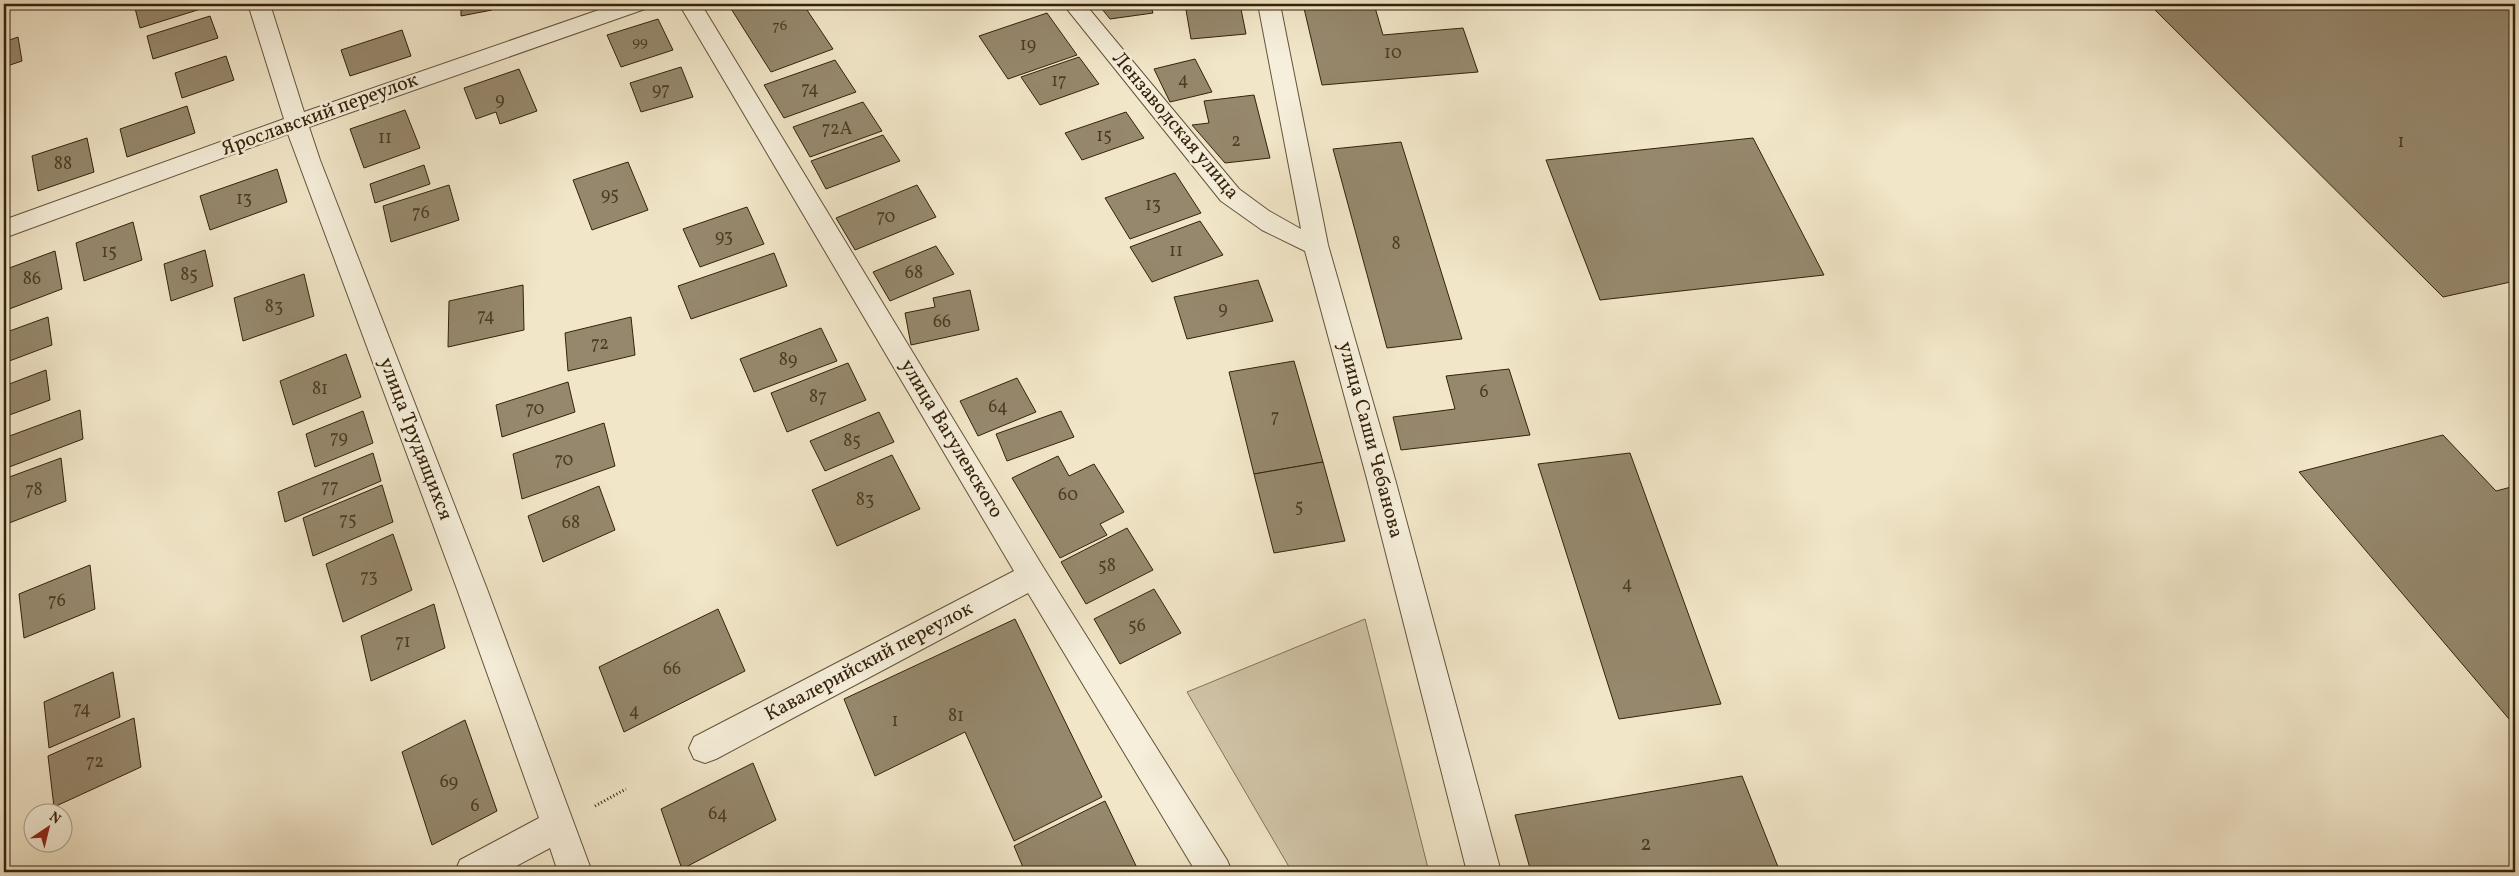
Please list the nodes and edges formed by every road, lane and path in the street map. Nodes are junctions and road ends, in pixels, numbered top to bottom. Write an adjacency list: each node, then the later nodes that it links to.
1 (259, 4): 6 (street, улица Трудящихся)
2 (637, 4): 6 (street, Ярославский переулок)
3 (690, 4): 9 (street, улица Вагулевского)
4 (1074, 4): 8 (street, Лензаводская улица)
5 (1269, 4): 8 (street, улица Саши Чебанова)
6 (296, 123): 7 (street, Ярославский переулок); 13 (street, улица Трудящихся)
7 (4, 229)
8 (1316, 245): 17 (street, улица Саши Чебанова)
9 (1033, 576): 10 (street, Кавалерийский переулок); 16 (street, улица Вагулевского)
10 (706, 748)
11 (626, 789): 12 (path)
12 (597, 805)
13 (559, 825): 14 (street); 15 (street, улица Трудящихся)
14 (472, 872)
15 (574, 872)
16 (1215, 872)
17 (1484, 872)

